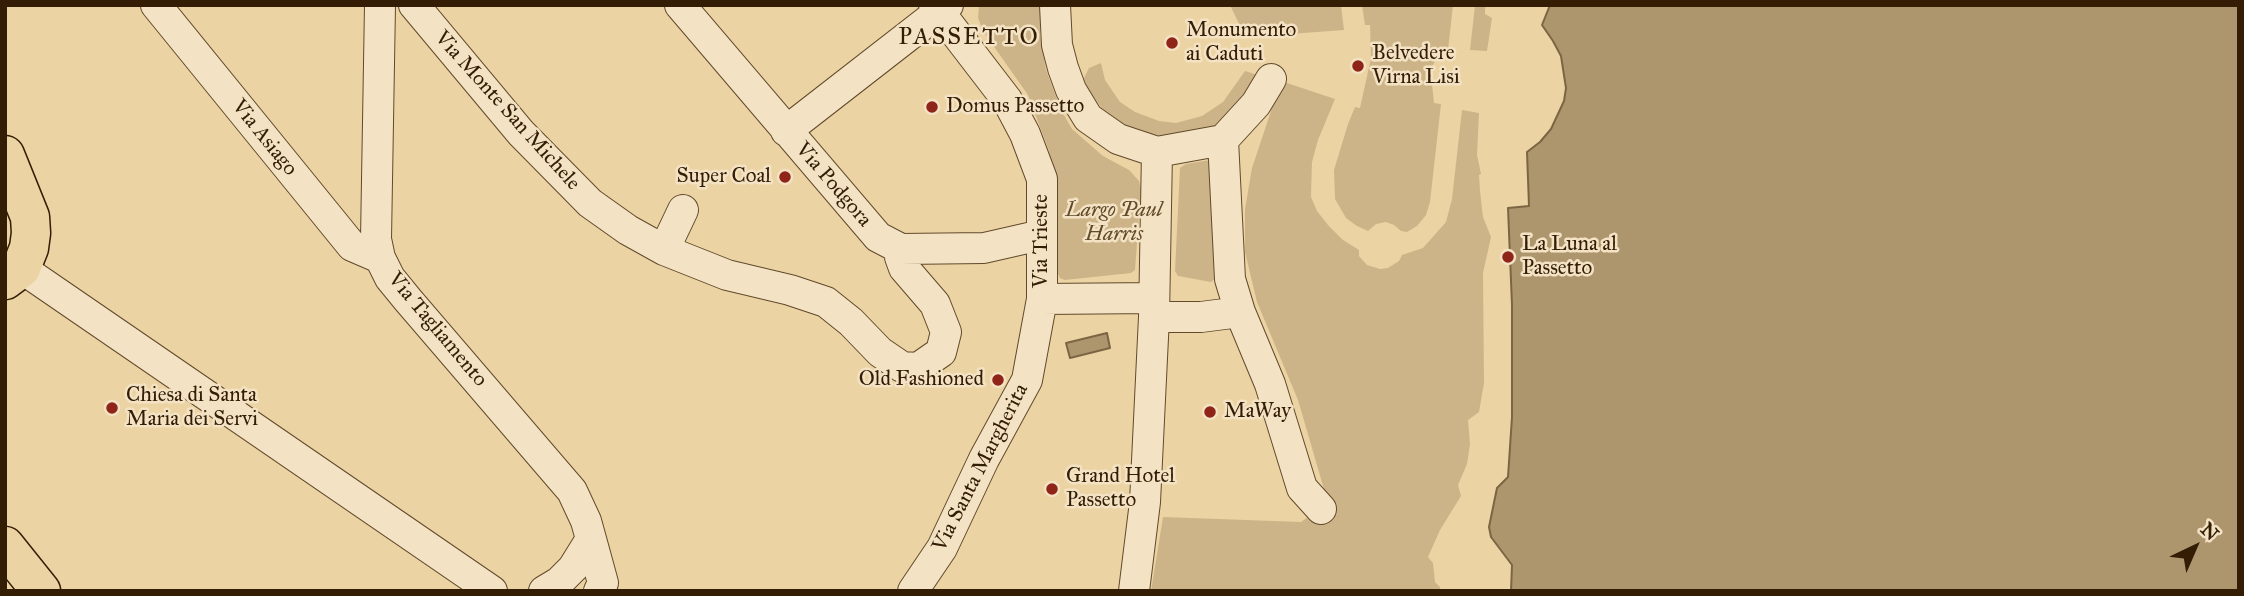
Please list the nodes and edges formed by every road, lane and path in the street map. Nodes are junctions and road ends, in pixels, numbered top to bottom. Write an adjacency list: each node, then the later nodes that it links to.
1 (156, 5): 16 (street, Via Asiago)
2 (380, 5): 16 (street, Via Tagliamento)
3 (414, 5): 15 (street, Via Monte San Michele)
4 (680, 5): 8 (street, Via Podgora)
5 (1055, 5): 10 (street)
6 (941, 8): 8 (street); 13 (street, Via Trieste)
7 (1270, 79): 9 (street)
8 (786, 131): 14 (street, Via Podgora)
9 (1223, 140): 10 (street); 20 (street)
10 (1157, 152): 19 (street)
11 (5, 155): 17 (main road)
12 (683, 210): 15 (street)
13 (1041, 234): 14 (street); 18 (street, Via Trieste)
14 (901, 248): 15 (street, Via Monte San Michele)
15 (664, 250)
16 (380, 258): 22 (street, Via Tagliamento)
17 (13, 274): 25 (street)
18 (1042, 299): 19 (street); 28 (street, Via Santa Margherita)
19 (1154, 308): 20 (street); 29 (street)
20 (1240, 312): 21 (street)
21 (1321, 509)
22 (591, 539): 26 (street); 27 (street, Via Tagliamento)
23 (5, 546): 24 (main road)
24 (41, 591)
25 (492, 591)
26 (544, 591)
27 (599, 591)
28 (913, 591)
29 (1134, 591)

